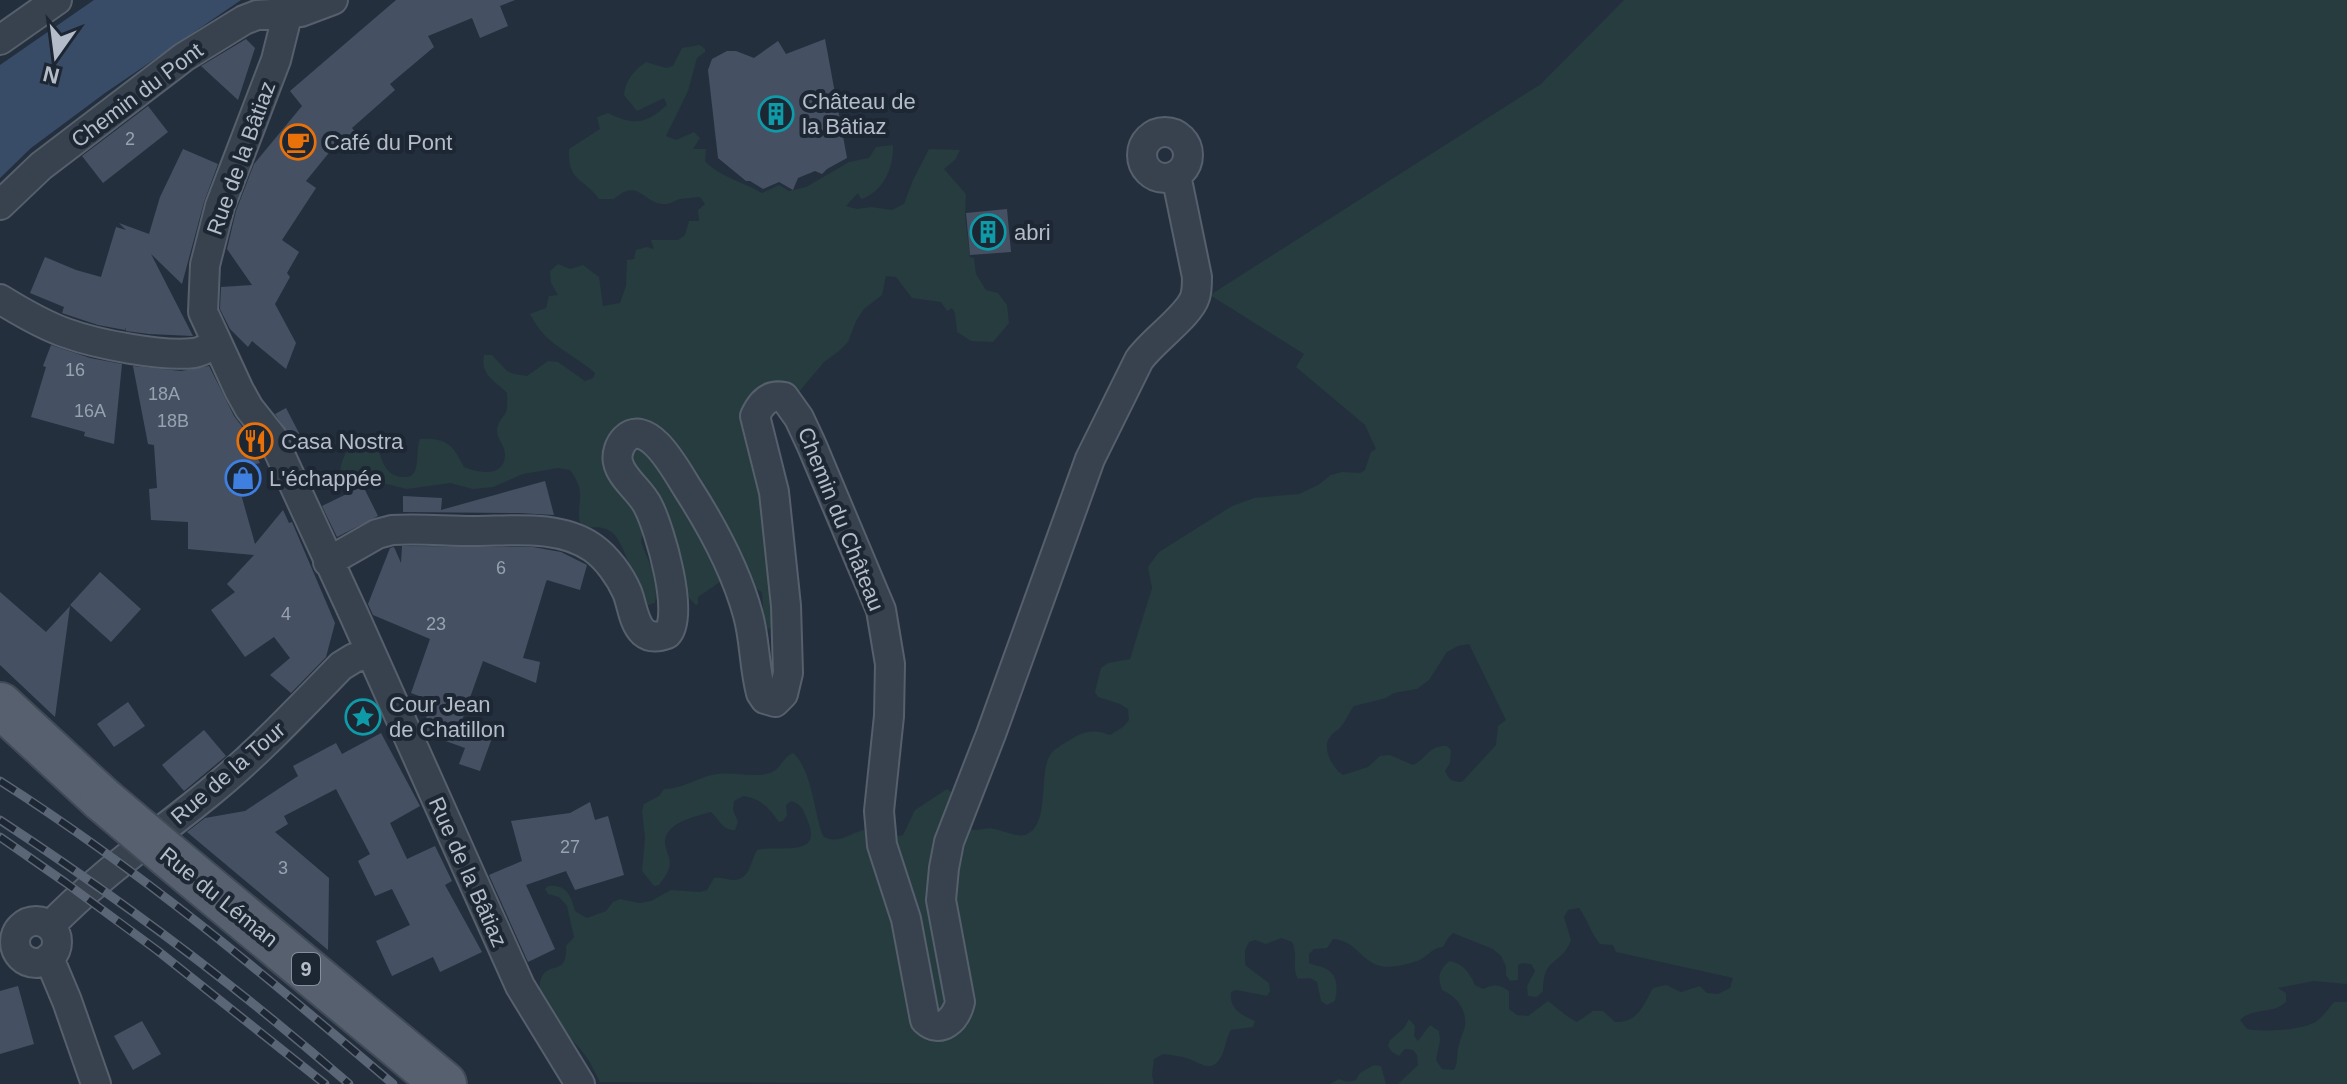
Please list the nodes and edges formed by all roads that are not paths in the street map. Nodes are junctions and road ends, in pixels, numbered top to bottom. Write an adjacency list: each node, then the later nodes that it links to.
1 (57, 0): 4 (street)
2 (333, 0): 3 (street, Chemin du Pont)
3 (286, 4): 6 (street, Chemin du Pont); 8 (street, Rue de la Bâtiaz)
4 (0, 40)
5 (1176, 175): 9 (street, Chemin du Château)
6 (0, 205)
7 (0, 299): 8 (street)
8 (216, 343): 9 (street, Rue de la Bâtiaz)
9 (328, 562): 10 (street, Rue de la Bâtiaz)
10 (370, 653): 12 (street, Rue de la Tour); 17 (street, Rue de la Bâtiaz)
11 (0, 705): 16 (main road, Rue du Léman / 9, bridge)
12 (50, 926): 13 (street); 14 (street)
13 (8, 943): 14 (street)
14 (49, 958): 15 (street)
15 (96, 1084)
16 (444, 1084)
17 (580, 1084)

